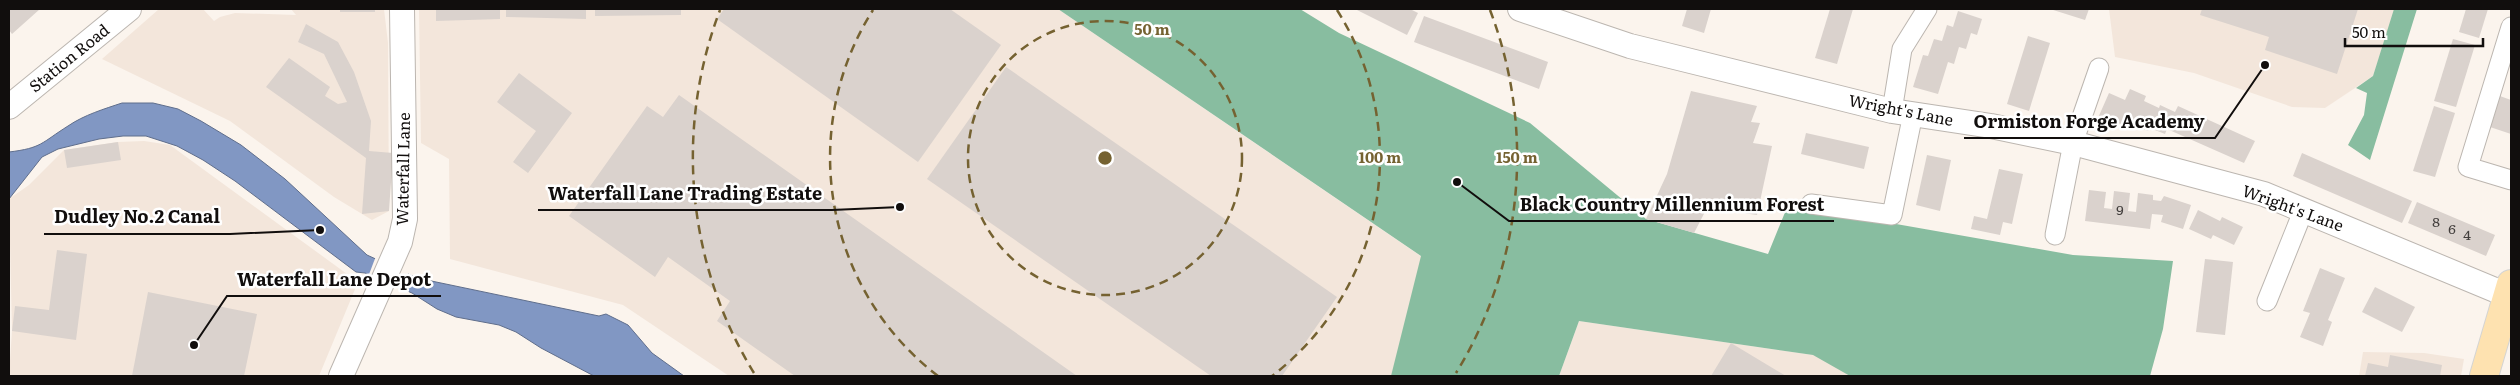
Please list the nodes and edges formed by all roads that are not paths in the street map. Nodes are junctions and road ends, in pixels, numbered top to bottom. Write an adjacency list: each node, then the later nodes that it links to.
1 (129, 9): 7 (street, Station Road)
2 (402, 9): 16 (street, Waterfall Lane)
3 (1520, 9): 8 (street, Wright's Lane)
4 (1927, 9): 8 (street)
5 (2511, 27): 10 (street)
6 (2099, 68): 9 (street)
7 (9, 107)
8 (1902, 113): 9 (street, Wright's Lane); 11 (street)
9 (2073, 143): 12 (street, Wright's Lane); 13 (street)
10 (2510, 180)
11 (1811, 204)
12 (2304, 210): 14 (street, Wright's Lane); 15 (street)
13 (2055, 235)
14 (2509, 289): 17 (main road)
15 (2267, 301)
16 (340, 376)
17 (2484, 376)

